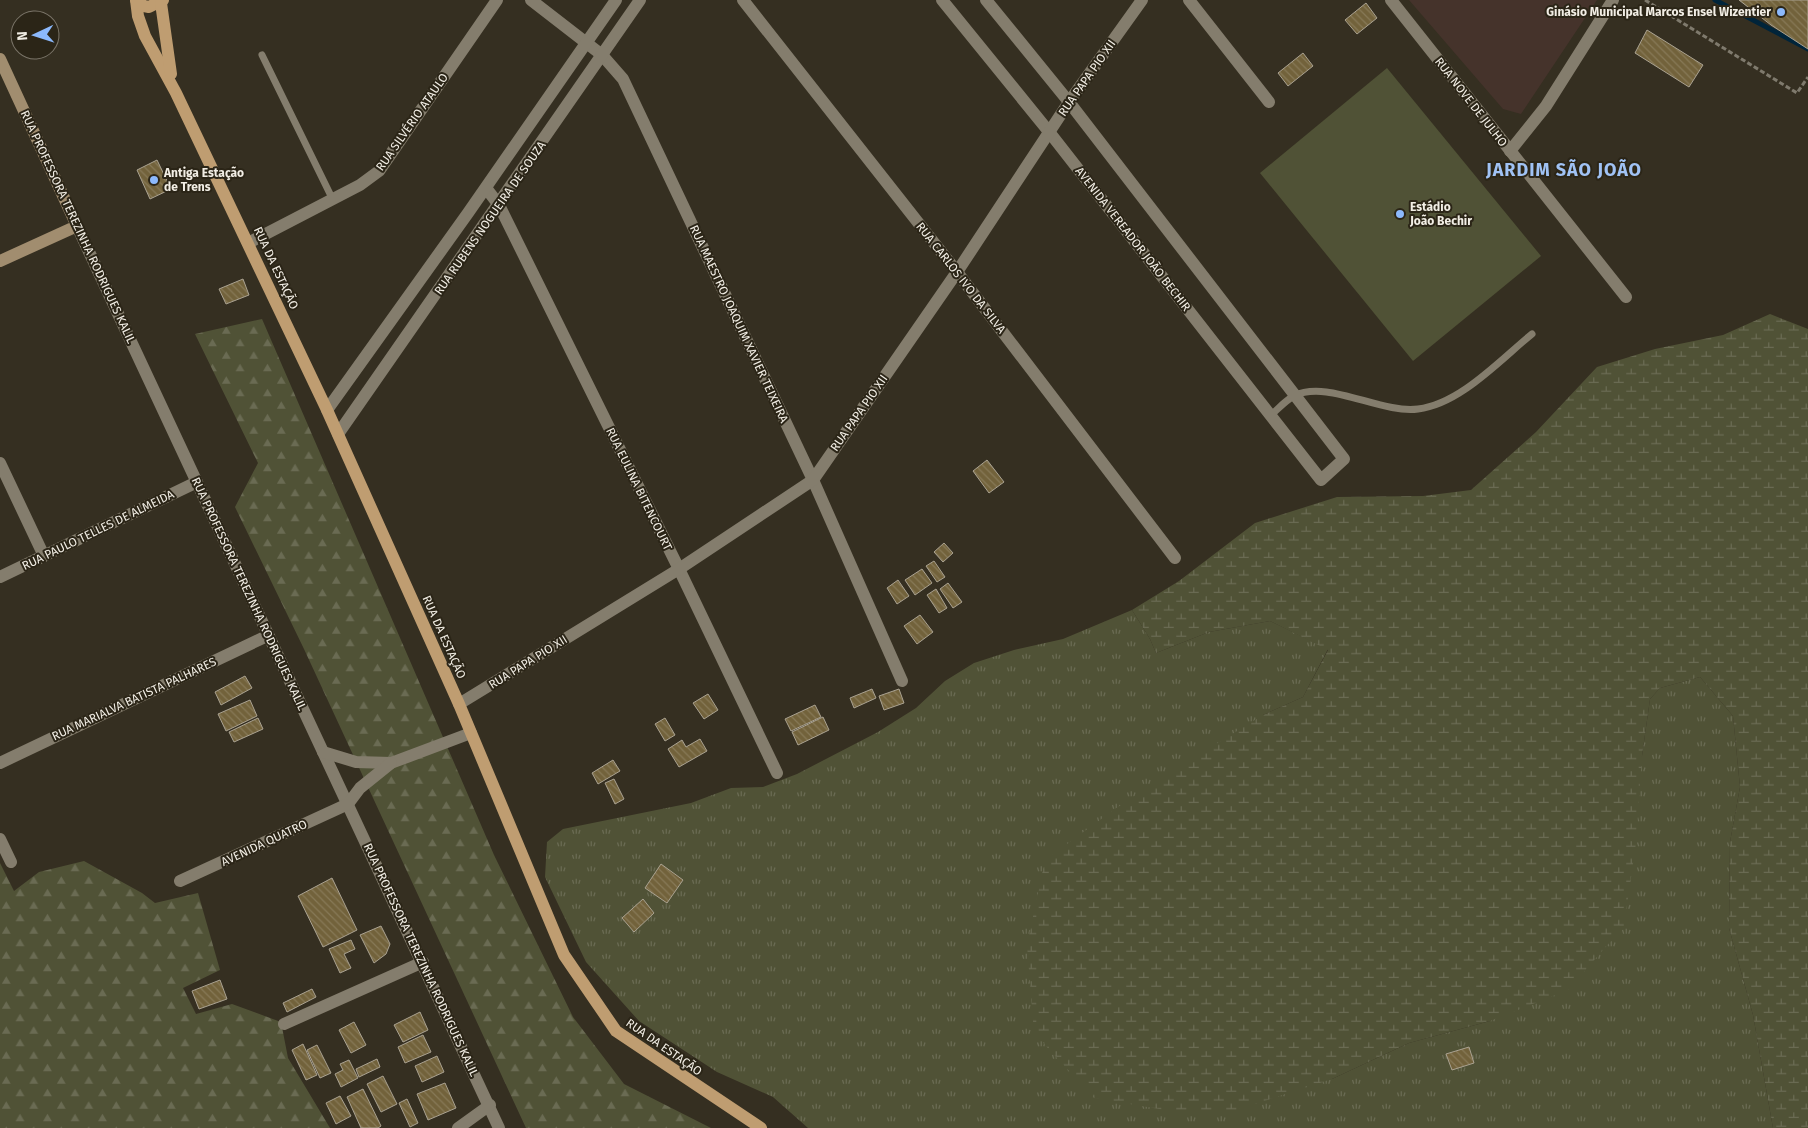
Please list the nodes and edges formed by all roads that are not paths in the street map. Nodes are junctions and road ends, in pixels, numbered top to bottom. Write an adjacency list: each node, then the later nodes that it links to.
1 (136, 0): 13 (main road); 18 (main road, RUA DA ESTAÇÃO)
2 (497, 0): 24 (street, RUA SILVÉRIO ATAULO)
3 (531, 0): 14 (street, RUA MAESTRO JOAQUIM XAVIER TEIXEIRA)
4 (616, 0): 14 (street, RUA RUBENS NOGUEIRA DE SOUZA)
5 (640, 0): 16 (street, RUA RUBENS NOGUEIRA DE SOUZA)
6 (743, 0): 29 (street, RUA CARLOS IVO DA SILVA)
7 (942, 0): 21 (street, AVENIDA VEREADOR JOÃO BECHIR)
8 (986, 0): 19 (street)
9 (1142, 0): 19 (street, RUA PAPA PIO XII)
10 (1189, 0): 20 (street)
11 (1392, 0): 22 (street, RUA NOVE DE JULHO)
12 (1613, 0): 22 (street)
13 (162, 1): 18 (main road, RUA DA ESTAÇÃO)
14 (586, 42): 16 (street, RUA MAESTRO JOAQUIM XAVIER TEIXEIRA); 23 (street, RUA RUBENS NOGUEIRA DE SOUZA)
15 (262, 55): 24 (lane)
16 (602, 55): 25 (street, RUA RUBENS NOGUEIRA DE SOUZA); 37 (street, RUA MAESTRO JOAQUIM XAVIER TEIXEIRA)
17 (0, 61): 26 (main road, RUA PROFESSORA TEREZINHA RODRIGUES KALIL)
18 (176, 94): 27 (main road, RUA DA ESTAÇÃO)
19 (1069, 102): 21 (street, RUA PAPA PIO XII); 32 (street)
20 (1269, 102)
21 (1050, 132): 29 (street, RUA PAPA PIO XII); 34 (street, AVENIDA VEREADOR JOÃO BECHIR)
22 (1510, 151): 30 (street, RUA NOVE DE JULHO)
23 (486, 188): 25 (street, RUA EULINA BITENCOURT); 33 (street, RUA RUBENS NOGUEIRA DE SOUZA)
24 (333, 200): 27 (street, RUA SILVÉRIO ATAULO)
25 (499, 205): 35 (street, RUA RUBENS NOGUEIRA DE SOUZA); 41 (street, RUA EULINA BITENCOURT)
26 (77, 226): 28 (main road); 38 (street, RUA PROFESSORA TEREZINHA RODRIGUES KALIL)
27 (248, 243): 33 (main road, RUA DA ESTAÇÃO)
28 (0, 261)
29 (957, 272): 37 (street, RUA PAPA PIO XII); 40 (street, RUA CARLOS IVO DA SILVA)
30 (1626, 297)
31 (1532, 334): 32 (lane)
32 (1295, 395): 34 (lane); 34 (street, AVENIDA VEREADOR JOÃO BECHIR)
33 (328, 410): 35 (main road, RUA DA ESTAÇÃO)
34 (1270, 415)
35 (338, 434): 45 (main road, RUA DA ESTAÇÃO)
36 (0, 463): 39 (street)
37 (813, 480): 41 (street, RUA PAPA PIO XII); 44 (street, RUA MAESTRO JOAQUIM XAVIER TEIXEIRA)
38 (197, 482): 39 (street, RUA PAULO TELLES DE ALMEIDA); 43 (street, RUA PROFESSORA TEREZINHA RODRIGUES KALIL)
39 (44, 556): 42 (street, RUA PAULO TELLES DE ALMEIDA)
40 (1175, 558)
41 (679, 569): 45 (street, RUA PAPA PIO XII); 50 (street, RUA EULINA BITENCOURT)
42 (0, 577)
43 (268, 636): 47 (street, RUA PROFESSORA TEREZINHA RODRIGUES KALIL); 48 (street, RUA MARIALVA BATISTA PALHARES)
44 (902, 681)
45 (459, 704): 46 (main road, RUA DA ESTAÇÃO)
46 (471, 733): 49 (street); 60 (main road, RUA DA ESTAÇÃO)
47 (323, 752): 49 (street); 51 (street, RUA PROFESSORA TEREZINHA RODRIGUES KALIL)
48 (0, 763)
49 (391, 763): 51 (street)
50 (777, 773)
51 (348, 804): 54 (street, AVENIDA QUATRO); 55 (street, RUA PROFESSORA TEREZINHA RODRIGUES KALIL)
52 (0, 839): 53 (street)
53 (11, 862)
54 (180, 881)
55 (423, 962): 56 (street); 57 (street, RUA PROFESSORA TEREZINHA RODRIGUES KALIL)
56 (284, 1024)
57 (490, 1105): 58 (street); 59 (street, RUA PROFESSORA TEREZINHA RODRIGUES KALIL)
58 (458, 1128)
59 (499, 1128)
60 (761, 1128)

